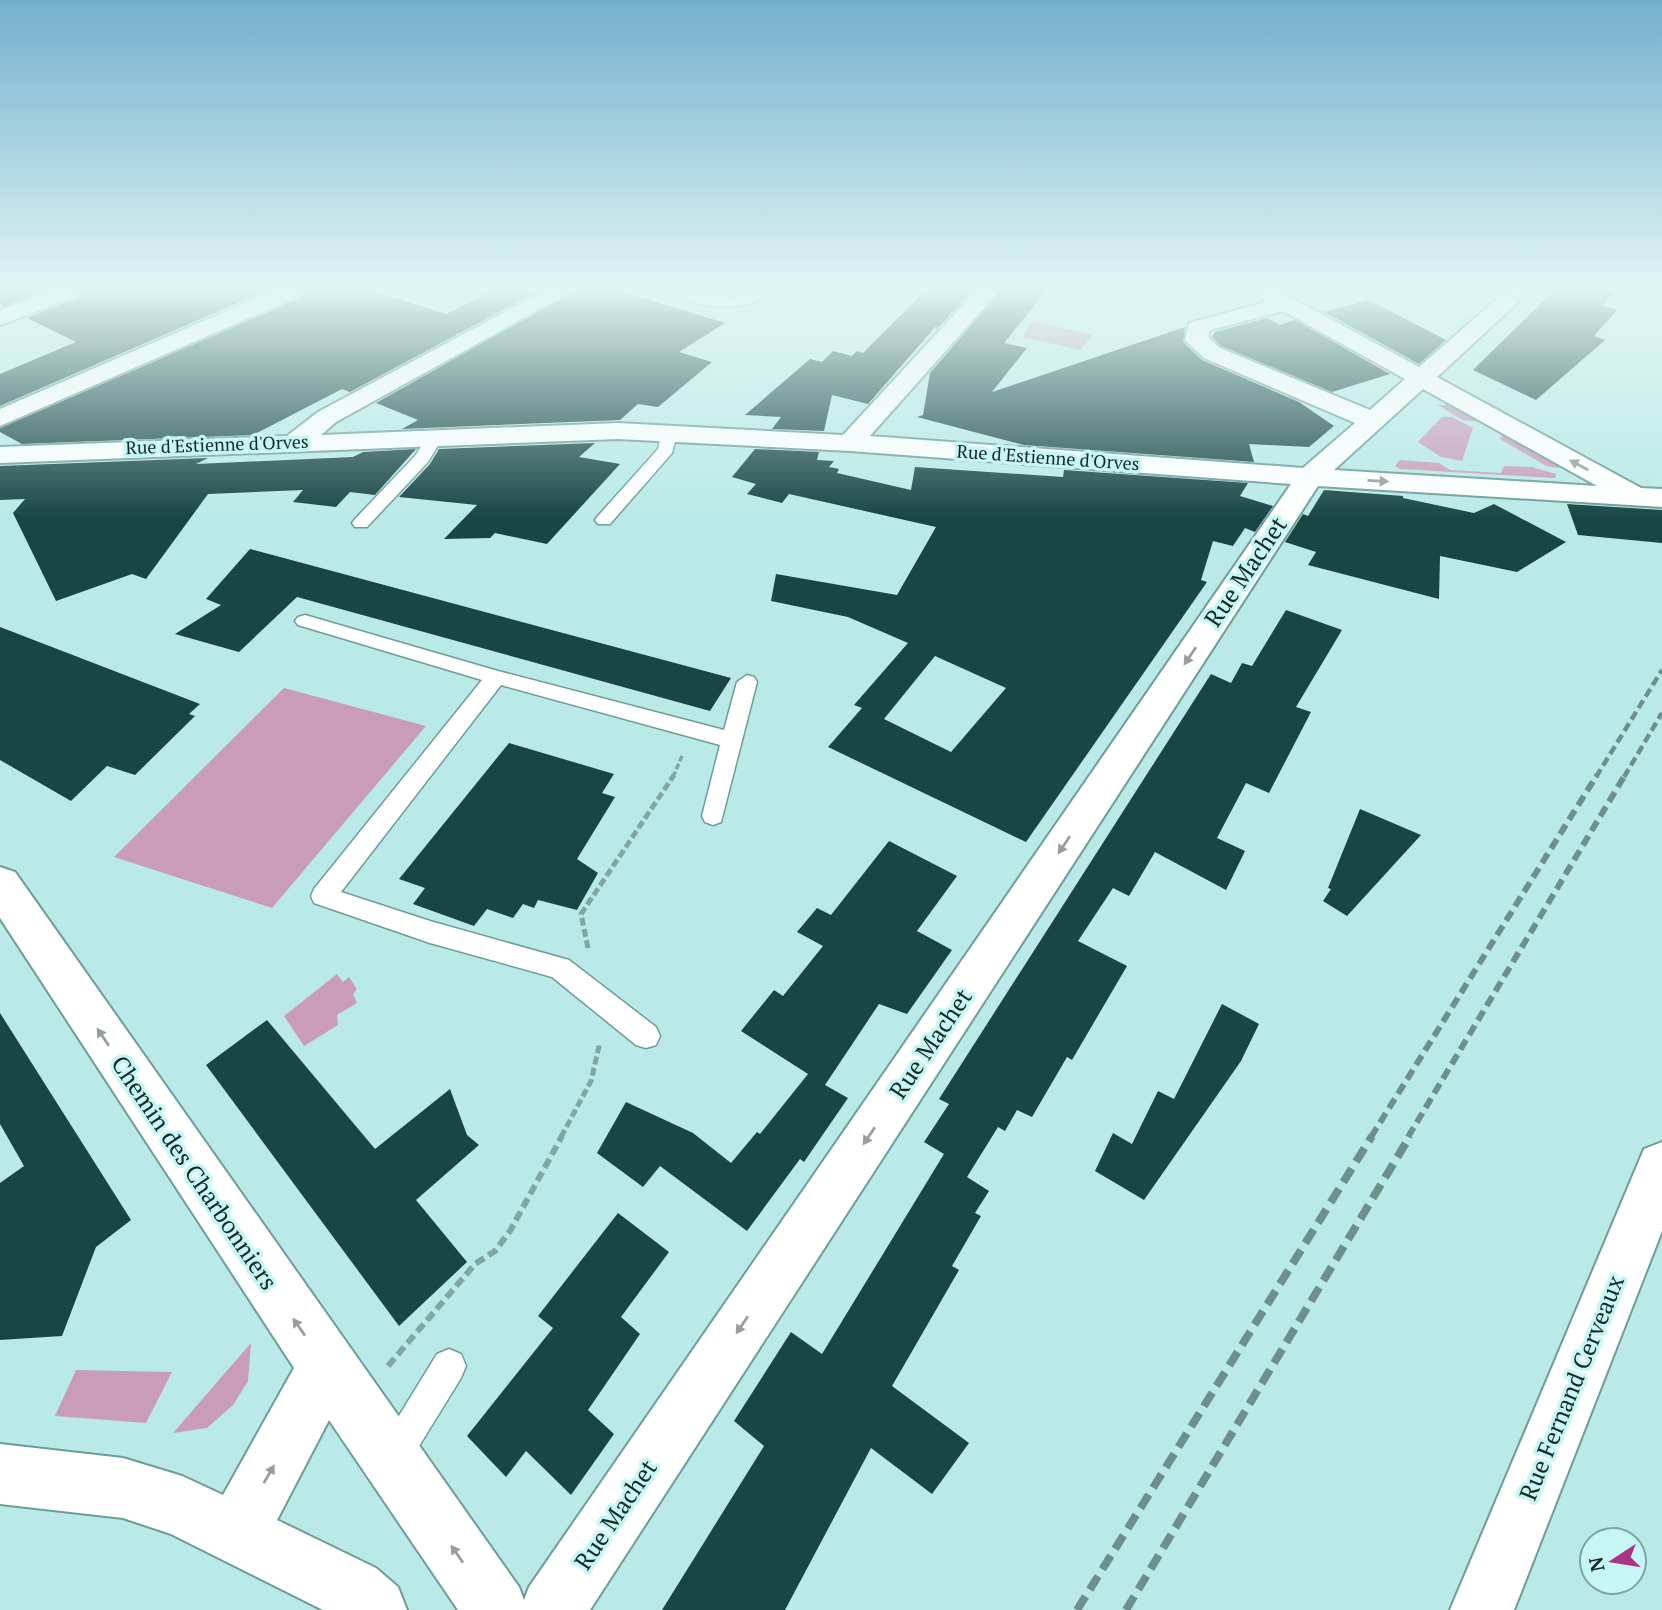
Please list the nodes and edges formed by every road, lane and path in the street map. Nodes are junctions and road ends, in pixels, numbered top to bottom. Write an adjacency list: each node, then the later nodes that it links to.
1 (119, 366): 8 (street)
2 (421, 366): 11 (street)
3 (920, 366): 12 (street)
4 (1243, 366): 9 (street)
5 (1398, 366): 7 (street)
6 (1435, 366): 7 (street, Rue Machet)
7 (1421, 379): 9 (street, Rue Machet); 16 (street, one-way to 7)
8 (0, 418)
9 (1373, 421): 15 (street, Rue Machet)
10 (669, 434): 12 (street, Rue d'Estienne d'Orves); 13 (street, Rue d'Estienne d'Orves); 17 (lane)
11 (296, 442): 13 (street, Rue d'Estienne d'Orves); 14 (street, Rue d'Estienne d'Orves)
12 (850, 443): 15 (street, Rue d'Estienne d'Orves)
13 (428, 448): 18 (lane)
14 (0, 455)
15 (1310, 477): 16 (street, Rue d'Estienne d'Orves, one-way to 16); 36 (street, Rue Machet, one-way to 36)
16 (1651, 498)
17 (604, 520)
18 (361, 523)
19 (305, 621): 20 (lane)
20 (496, 677): 22 (lane); 26 (lane)
21 (747, 682): 23 (lane)
22 (694, 729): 23 (lane); 26 (path)
23 (732, 740): 24 (lane)
24 (713, 816)
25 (0, 884): 30 (street, Chemin des Charbonniers, one-way to 25)
26 (598, 998): 27 (lane); 30 (path)
27 (646, 1037)
28 (1662, 1167): 37 (street, Rue Fernand Cerveaux)
29 (449, 1366): 31 (lane)
30 (339, 1385): 31 (street, Chemin des Charbonniers); 33 (street, one-way to 30)
31 (392, 1460): 35 (street, Chemin des Charbonniers, one-way to 31)
32 (0, 1474): 33 (street)
33 (235, 1533): 34 (street)
34 (375, 1610)
35 (496, 1610)
36 (552, 1610)
37 (1482, 1610)

